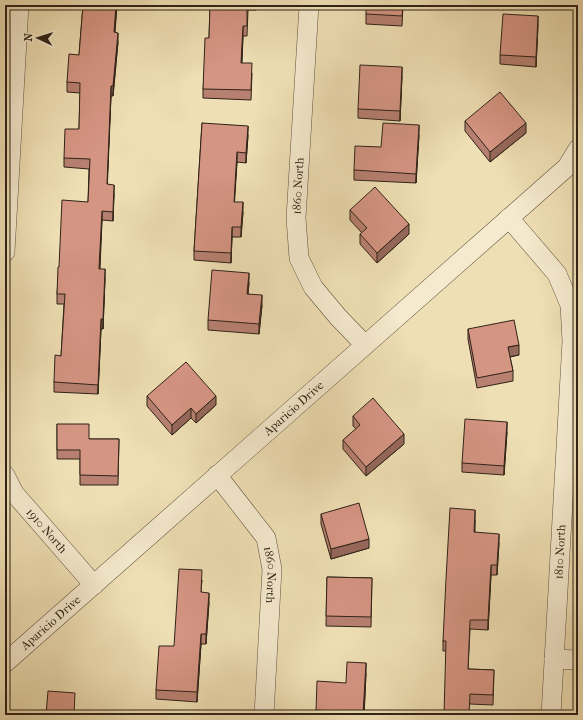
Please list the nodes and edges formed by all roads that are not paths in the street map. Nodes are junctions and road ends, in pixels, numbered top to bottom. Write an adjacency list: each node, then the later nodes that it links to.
1 (19, 5): 5 (street)
2 (309, 5): 6 (street, 1860 North)
3 (578, 149): 4 (street, Aparicio Drive)
4 (509, 218): 6 (street, Aparicio Drive); 10 (street, 1810 North)
5 (5, 252)
6 (365, 345): 8 (street, Aparicio Drive)
7 (5, 474): 9 (street, 1910 North)
8 (217, 475): 9 (street, Aparicio Drive); 13 (street, 1860 North)
9 (94, 585): 12 (street, Aparicio Drive)
10 (554, 659): 11 (street); 14 (street, 1810 North)
11 (578, 660)
12 (5, 663)
13 (264, 715)
14 (551, 715)

